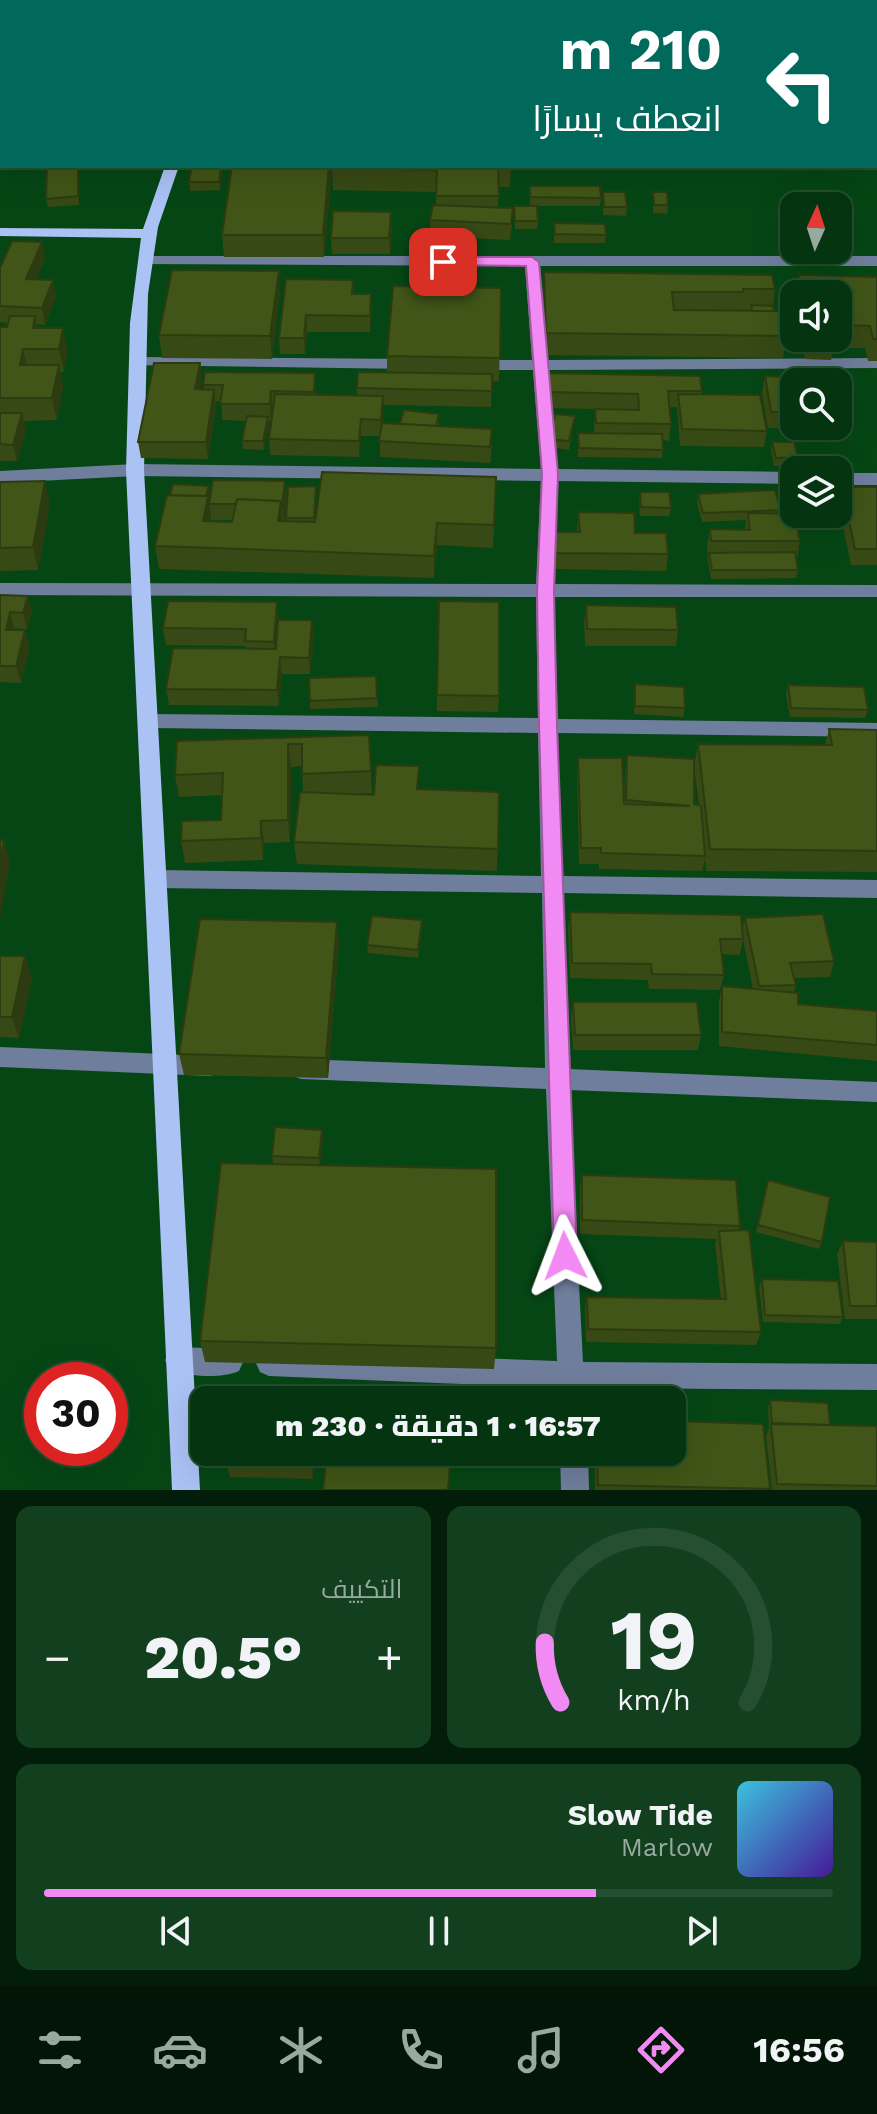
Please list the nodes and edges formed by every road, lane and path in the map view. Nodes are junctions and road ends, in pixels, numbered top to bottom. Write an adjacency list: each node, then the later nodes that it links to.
1 (171, 168): 3 (main road)
2 (0, 232): 3 (main road)
3 (149, 234): 4 (main road)
4 (145, 261): 6 (street); 7 (main road)
5 (877, 261): 6 (street)
6 (532, 262): 11 (street)
7 (135, 362): 9 (street); 12 (main road)
8 (877, 363): 11 (street)
9 (431, 365)
10 (462, 365): 11 (street)
11 (540, 365): 13 (street)
12 (135, 470): 13 (street); 14 (street); 18 (main road)
13 (550, 474): 15 (street); 21 (street)
14 (0, 477)
15 (780, 478)
16 (852, 479): 17 (street)
17 (877, 479)
18 (142, 588): 19 (street); 21 (street); 22 (main road)
19 (0, 589)
20 (877, 591): 21 (street)
21 (545, 592): 23 (street)
22 (150, 721): 23 (street); 25 (main road)
23 (548, 725): 24 (street); 26 (street)
24 (877, 730)
25 (157, 879): 26 (street); 29 (main road)
26 (553, 885): 27 (street); 32 (street)
27 (877, 889)
28 (0, 1057): 29 (street)
29 (164, 1064): 30 (street); 34 (main road)
30 (227, 1066)
31 (274, 1068): 32 (street)
32 (557, 1079): 33 (street); 37 (street)
33 (877, 1092)
34 (178, 1360): 36 (street); 40 (main road)
35 (877, 1377): 38 (street)
36 (556, 1386)
37 (571, 1386)
38 (602, 1386)
39 (574, 1466): 41 (street)
40 (186, 1490)
41 (575, 1490)

